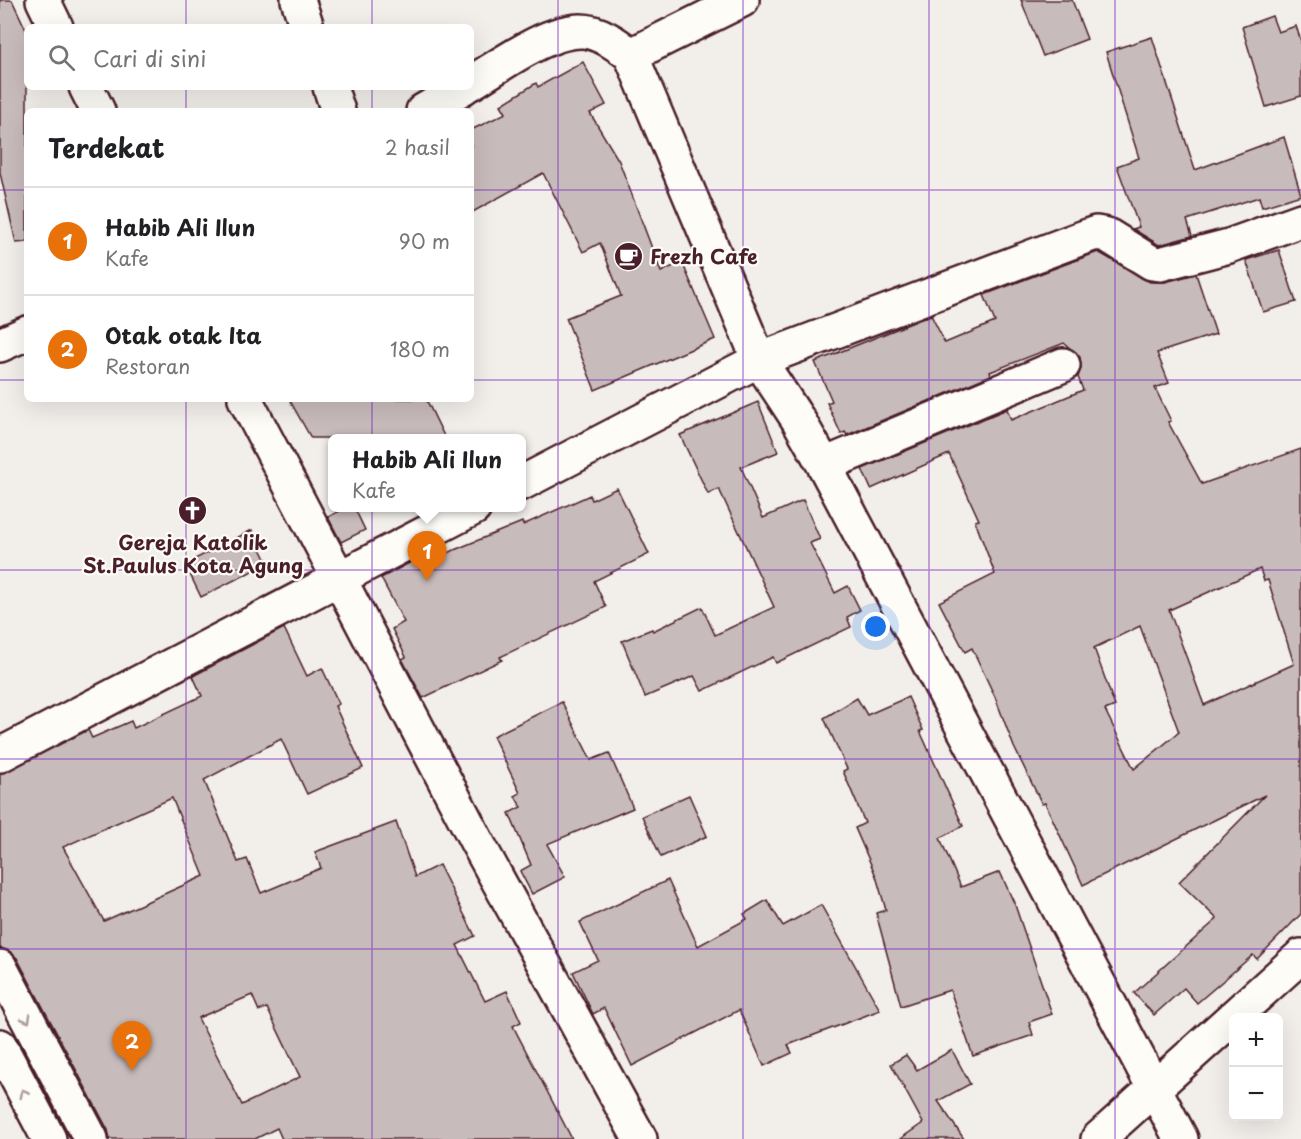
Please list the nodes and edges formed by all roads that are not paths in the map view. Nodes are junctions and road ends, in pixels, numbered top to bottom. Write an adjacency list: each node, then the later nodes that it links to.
1 (43, 0): 4 (street)
2 (298, 0): 5 (street)
3 (742, 0): 6 (street)
4 (55, 24)
5 (306, 24)
6 (631, 55): 7 (street); 17 (street)
7 (474, 81)
8 (88, 90): 11 (street)
9 (331, 90): 12 (street)
10 (459, 90): 13 (street)
11 (96, 108)
12 (337, 108)
13 (428, 108)
14 (1301, 220): 17 (street)
15 (24, 334): 16 (street)
16 (0, 345)
17 (759, 360): 20 (street); 21 (street)
18 (1063, 365): 20 (street)
19 (247, 402): 23 (street)
20 (824, 465): 28 (street)
21 (526, 481)
22 (464, 512): 23 (street)
23 (338, 578): 24 (street); 31 (street)
24 (0, 755)
25 (1301, 956): 28 (street)
26 (0, 967): 30 (street, one-way to 30)
27 (0, 1046): 29 (street, one-way to 27)
28 (1155, 1089): 32 (street); 33 (street)
29 (49, 1139)
30 (91, 1139)
31 (640, 1139)
32 (1098, 1139)
33 (1181, 1139)

